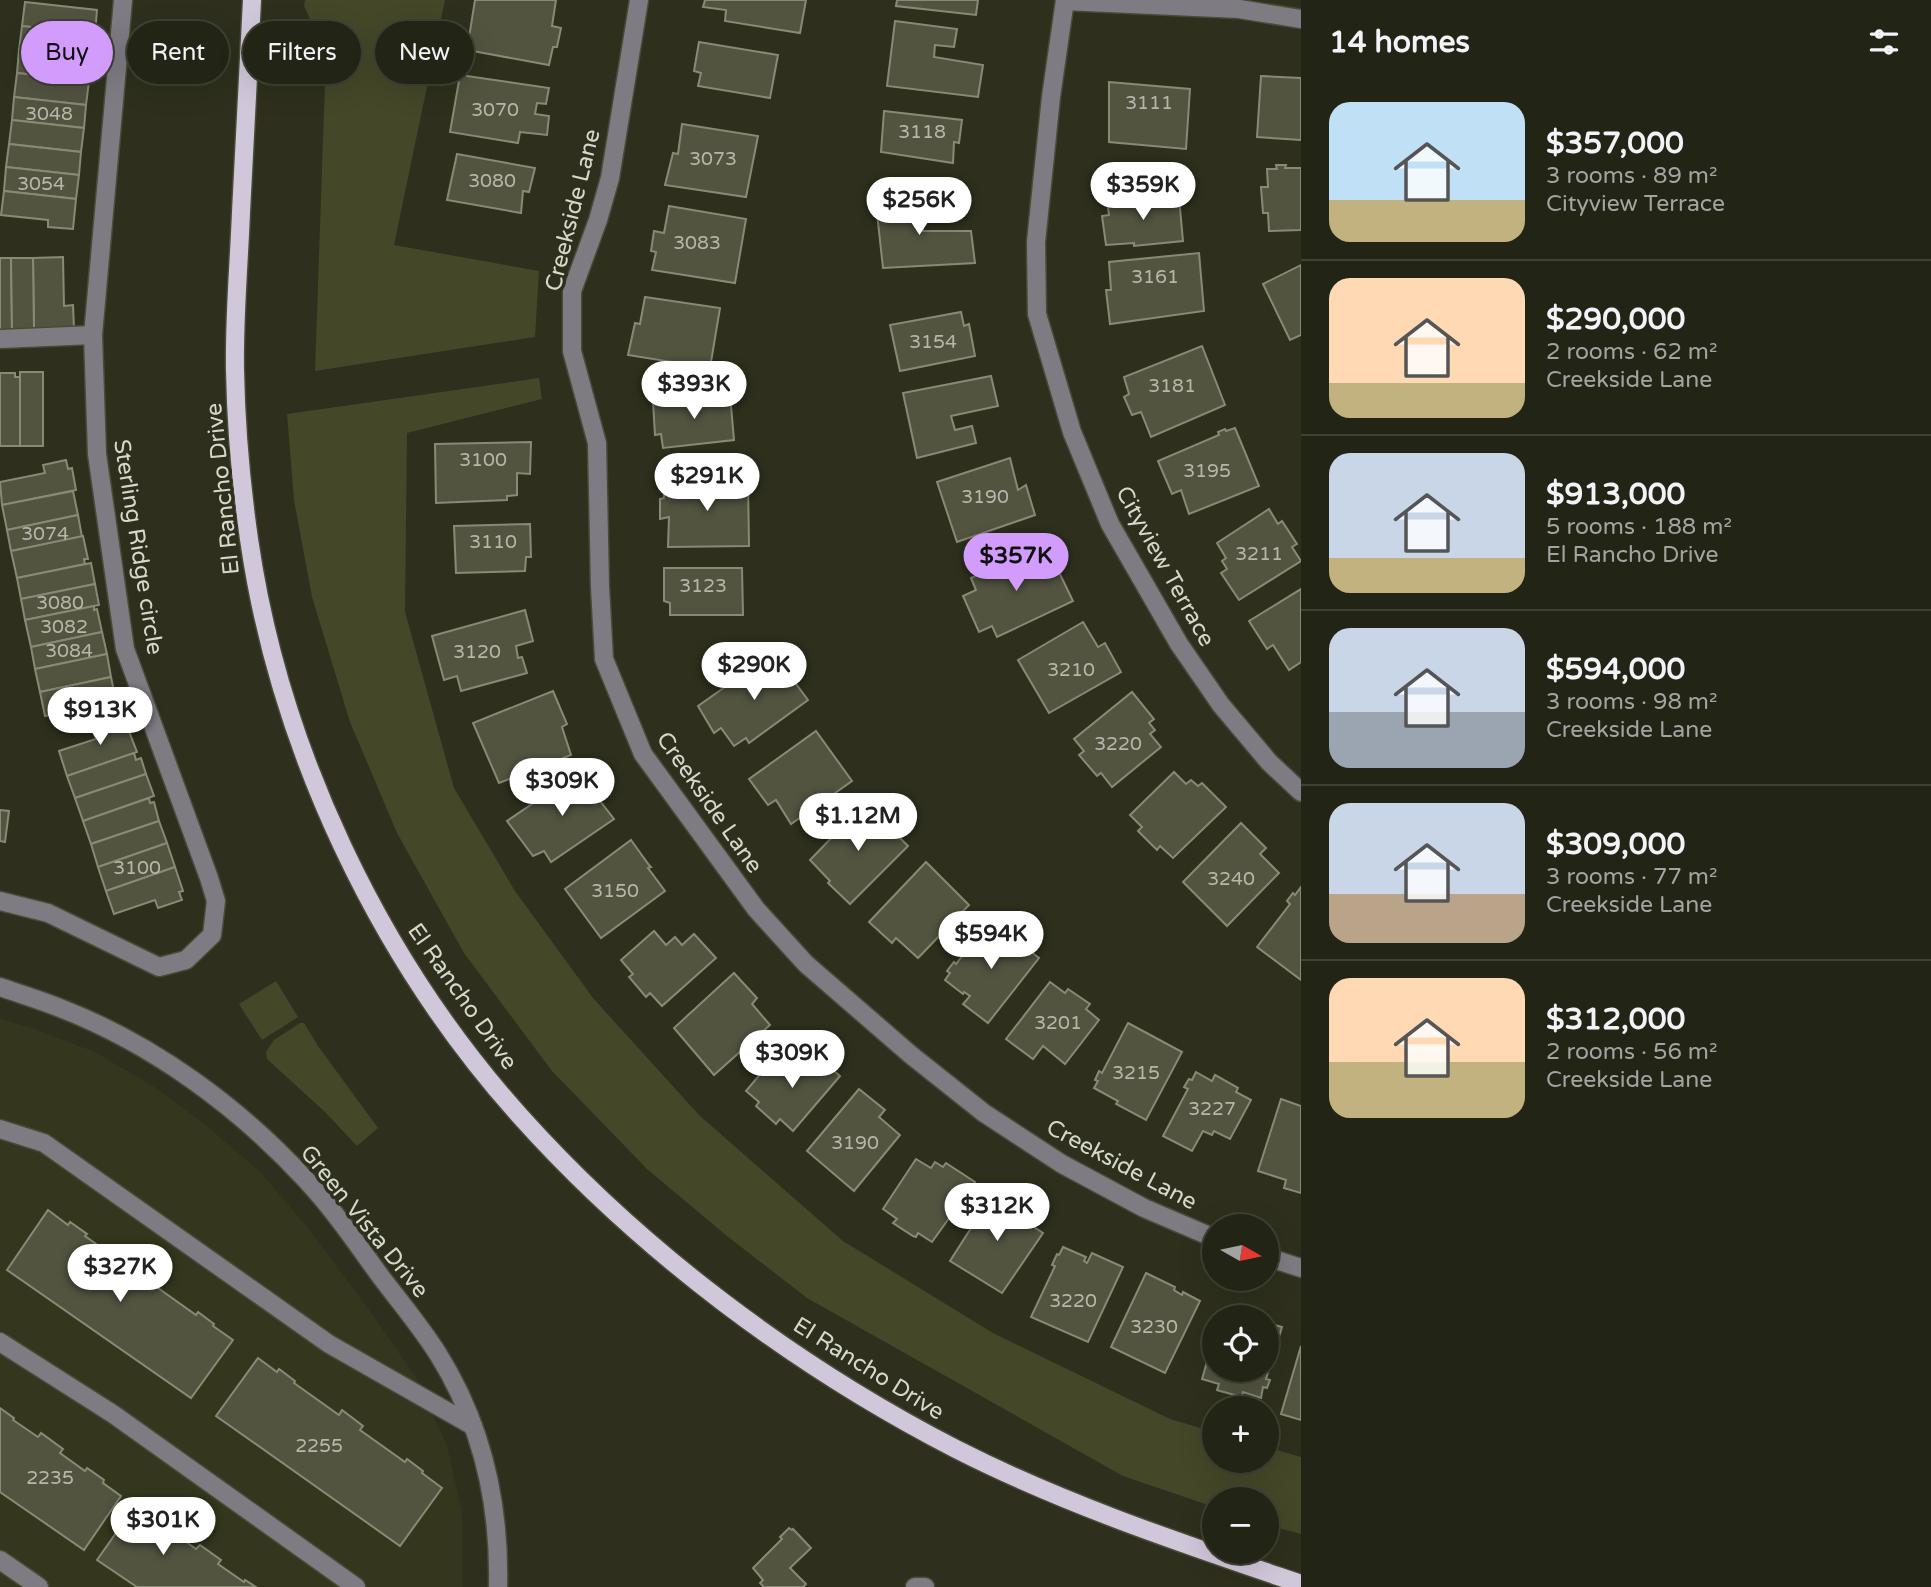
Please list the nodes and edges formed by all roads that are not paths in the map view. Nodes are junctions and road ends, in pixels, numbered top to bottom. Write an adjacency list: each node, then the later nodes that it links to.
1 (123, 0): 6 (street, Sterling Ridge circle)
2 (252, 0): 18 (main road, El Rancho Drive)
3 (639, 0): 12 (street, Creekside Lane)
4 (1065, 1): 5 (street); 8 (street, Cityview Terrace)
5 (1301, 19)
6 (93, 335): 7 (street); 9 (street, Sterling Ridge circle)
7 (0, 340)
8 (1301, 792)
9 (0, 901)
10 (0, 987): 16 (street, Green Vista Drive)
11 (0, 1129): 16 (street)
12 (1202, 1233)
13 (1279, 1261): 14 (street)
14 (1301, 1268)
15 (0, 1342): 20 (street)
16 (473, 1426): 21 (street, Green Vista Drive)
17 (0, 1560): 19 (street)
18 (1301, 1584)
19 (39, 1587)
20 (356, 1587)
21 (498, 1587)
22 (915, 1587): 23 (street)
23 (925, 1587)

